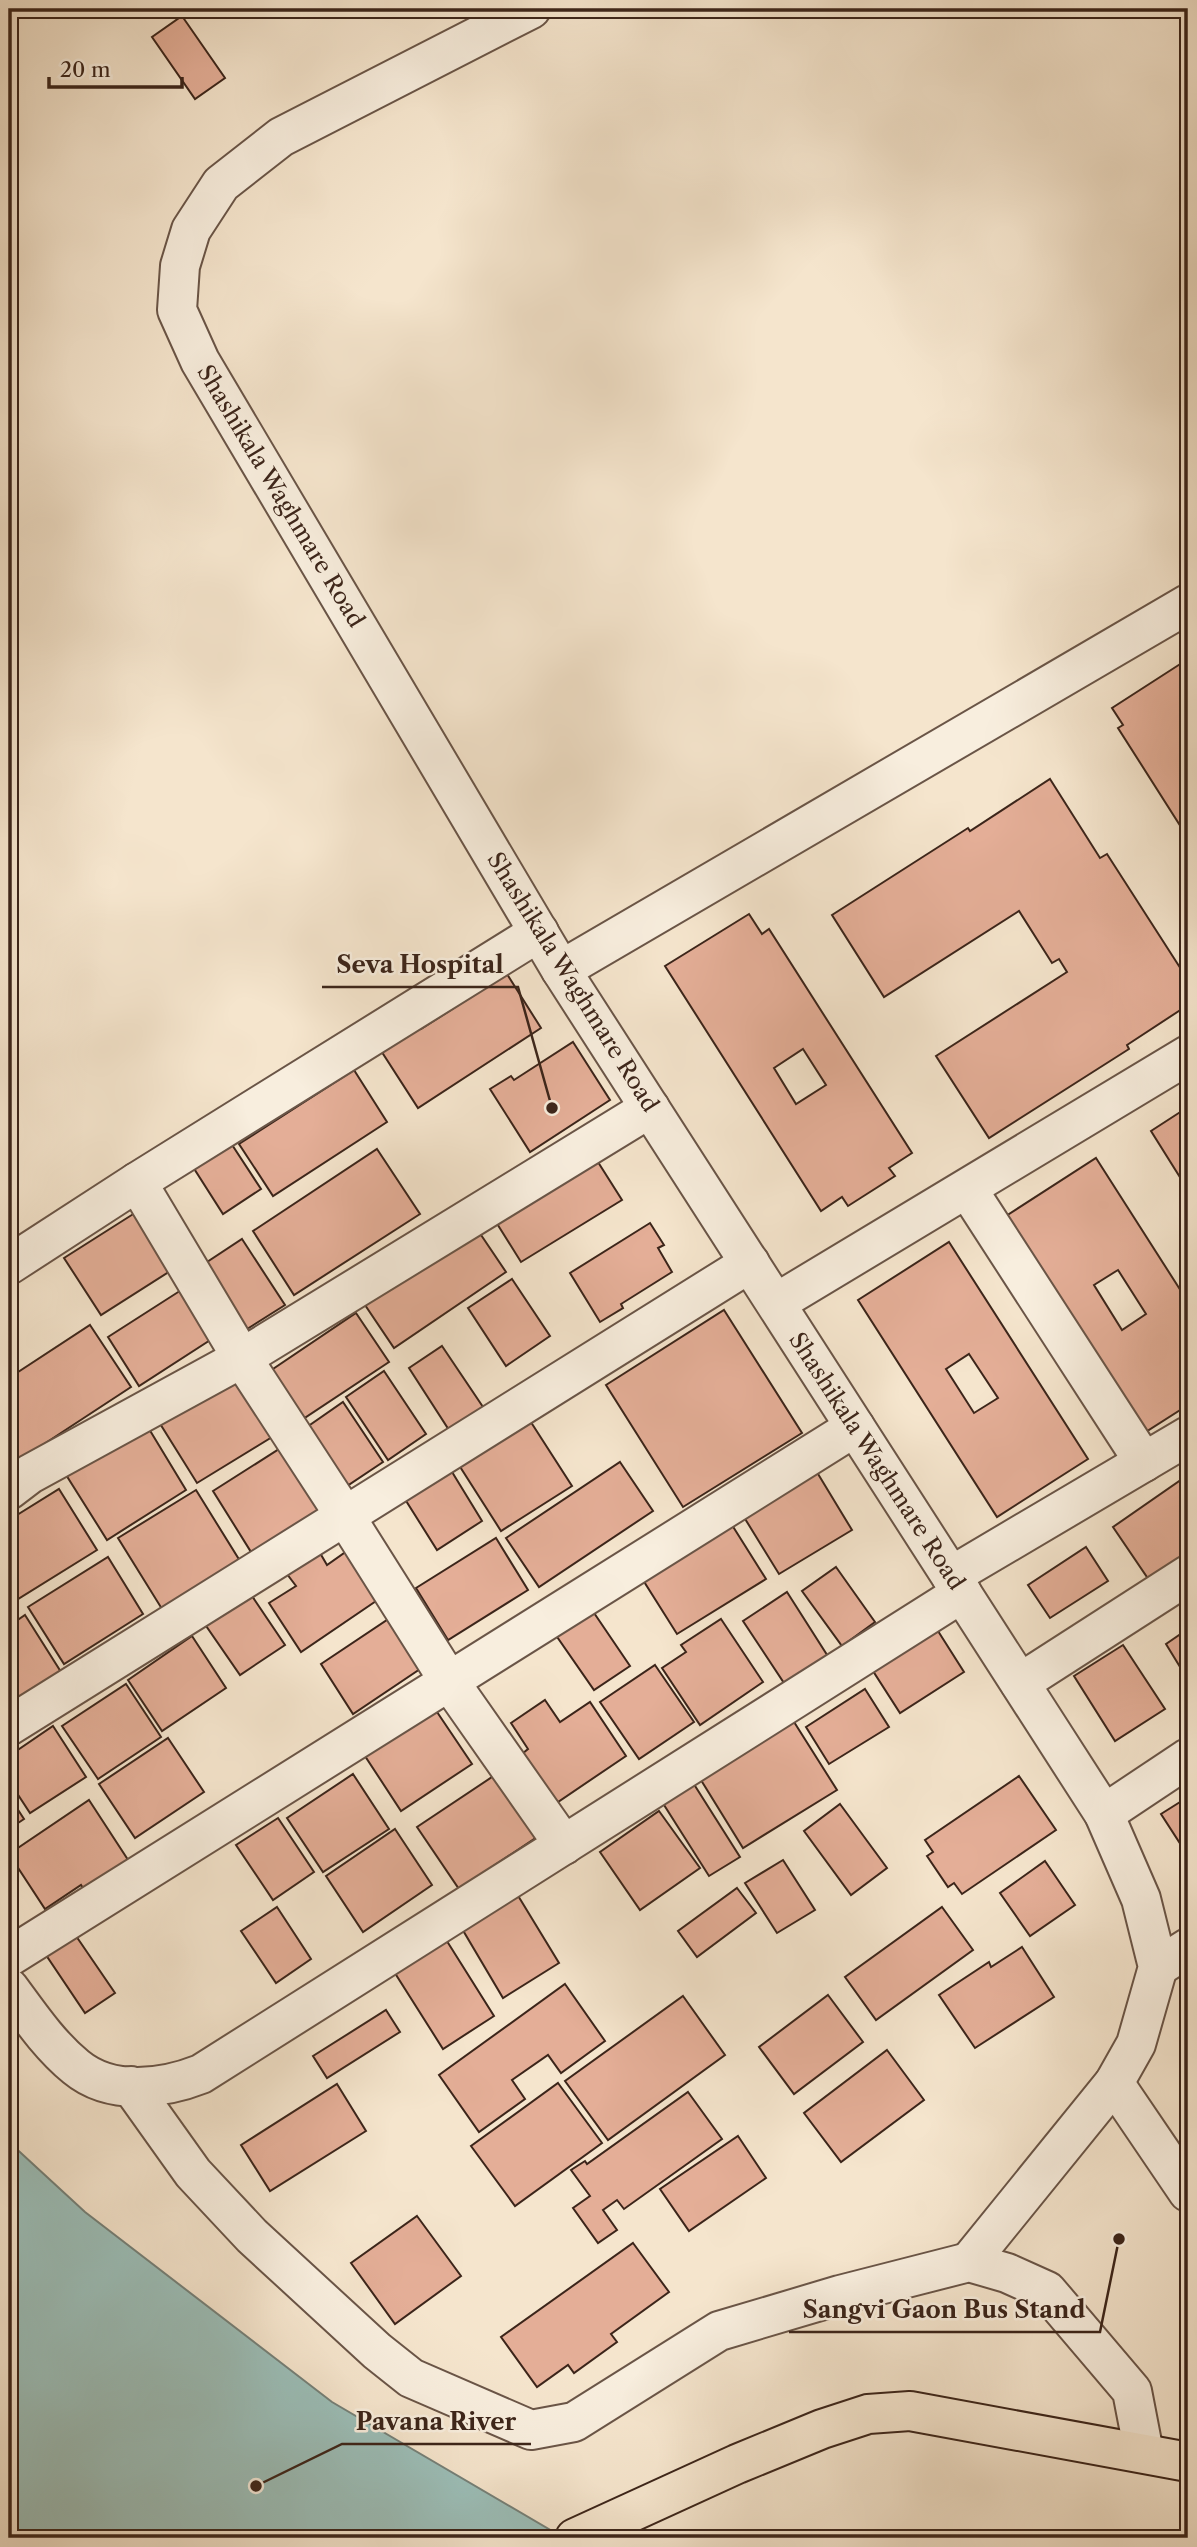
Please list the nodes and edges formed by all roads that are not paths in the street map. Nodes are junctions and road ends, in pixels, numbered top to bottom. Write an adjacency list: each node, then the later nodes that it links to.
1 (531, 9): 3 (street, Shashikala Waghmare Road)
2 (1188, 604): 4 (street)
3 (539, 932): 4 (street, Shashikala Waghmare Road); 7 (street)
4 (561, 970): 6 (street, Shashikala Waghmare Road)
5 (1188, 1055): 8 (street)
6 (650, 1108): 9 (street, Shashikala Waghmare Road); 12 (street)
7 (137, 1182): 10 (street); 12 (street)
8 (968, 1190): 11 (street); 15 (street)
9 (750, 1263): 11 (street, Shashikala Waghmare Road); 17 (street)
10 (9, 1265)
11 (776, 1303): 13 (street, Shashikala Waghmare Road)
12 (242, 1358): 16 (street); 17 (street)
13 (855, 1427): 19 (street, Shashikala Waghmare Road); 20 (street)
14 (1188, 1436): 15 (street)
15 (1144, 1462): 19 (street)
16 (9, 1490)
17 (345, 1516): 20 (street); 22 (street)
18 (1188, 1575): 21 (street)
19 (956, 1584): 21 (street, Shashikala Waghmare Road); 25 (street)
20 (449, 1681): 25 (street); 26 (street)
21 (1020, 1683): 24 (street, Shashikala Waghmare Road)
22 (9, 1726)
23 (1188, 1758): 24 (street)
24 (1104, 1814): 27 (street, Shashikala Waghmare Road)
25 (564, 1845): 30 (street)
26 (9, 1957)
27 (1173, 1958): 29 (street, Shashikala Waghmare Road)
28 (9, 1987): 30 (street)
29 (1114, 2083): 31 (street); 32 (street, Shashikala Waghmare Road)
30 (131, 2086): 32 (street)
31 (1188, 2192)
32 (969, 2262): 33 (street)
33 (1144, 2454): 34 (main road); 35 (main road)
34 (1188, 2462)
35 (575, 2538)

